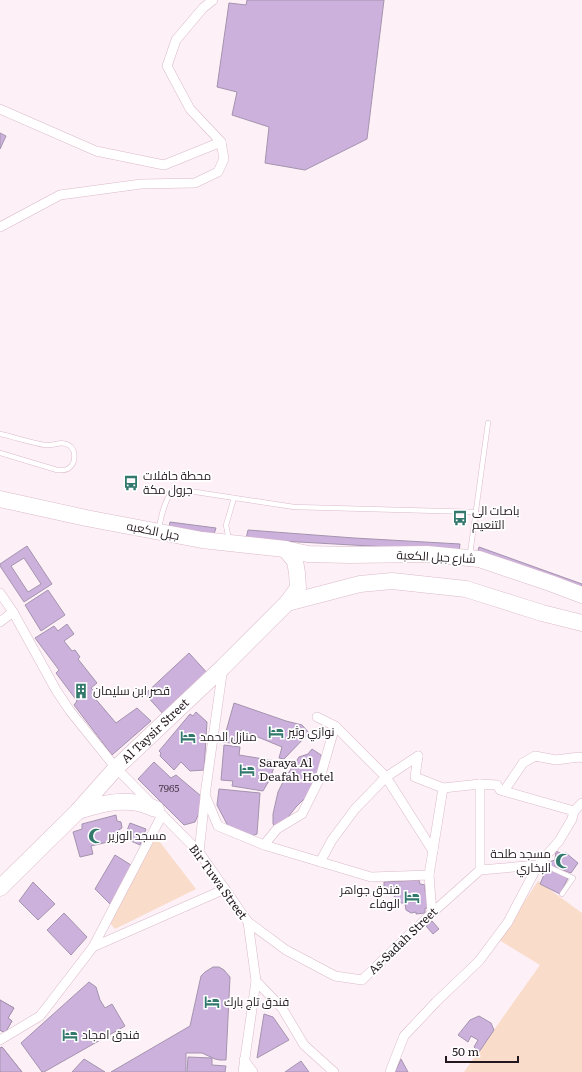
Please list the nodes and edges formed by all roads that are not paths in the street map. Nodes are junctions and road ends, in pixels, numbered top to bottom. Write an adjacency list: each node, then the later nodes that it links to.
1 (213, 0): 3 (street)
2 (0, 109): 3 (street)
3 (221, 142): 4 (street)
4 (0, 227)
5 (488, 423): 10 (lane)
6 (0, 434): 7 (lane)
7 (0, 453)
8 (234, 498): 10 (lane); 11 (lane); 12 (lane)
9 (0, 499): 11 (highway, جبل الكعبه)
10 (476, 512): 15 (lane)
11 (158, 532): 12 (highway, جبل الكعبه)
12 (230, 544): 13 (highway, جبل الكعبه)
13 (285, 549): 14 (highway, جبل الكعبه); 18 (highway)
14 (308, 554): 15 (highway, شارع جبل الكعبة)
15 (470, 558): 17 (highway, شارع جبل الكعبة)
16 (0, 593): 19 (street, Bir Tuwa Street)
17 (582, 595)
18 (287, 603): 21 (highway, Al Taysir Street); 22 (highway, Al Taysir Street)
19 (13, 612): 20 (street); 26 (street, Bir Tuwa Street)
20 (0, 622)
21 (582, 624)
22 (223, 667): 26 (highway, Al Taysir Street); 31 (street)
23 (317, 717): 24 (street)
24 (335, 726): 27 (street); 36 (street)
25 (582, 758): 30 (street)
26 (116, 768): 34 (highway, Al Taysir Street); 35 (street, Bir Tuwa Street)
27 (386, 777): 29 (street); 37 (street); 39 (street)
28 (480, 784): 29 (street); 30 (street); 41 (street)
29 (443, 788): 37 (street)
30 (504, 791): 33 (street)
31 (205, 795): 36 (street); 38 (street)
32 (582, 803): 33 (street)
33 (574, 811): 40 (street)
34 (77, 812): 35 (highway); 43 (highway, Al Taysir Street)
35 (159, 812): 38 (street, Bir Tuwa Street); 48 (street)
36 (264, 845): 39 (street)
37 (433, 851): 42 (street)
38 (199, 852): 44 (street, Bir Tuwa Street)
39 (320, 862): 42 (street)
40 (539, 864): 41 (street); 45 (lane); 55 (street)
41 (480, 870): 46 (street, As-Sadah Street)
42 (429, 875): 46 (street)
43 (0, 888)
44 (225, 889): 47 (street, Bir Tuwa Street); 48 (street)
45 (562, 894)
46 (432, 913): 47 (street, As-Sadah Street)
47 (248, 922): 49 (street, Bir Tuwa Street)
48 (93, 947): 50 (street)
49 (256, 981): 51 (street, Bir Tuwa Street); 54 (street)
50 (0, 1040)
51 (244, 1060): 52 (street, Bir Tuwa Street); 53 (street)
52 (243, 1072)
53 (253, 1072)
54 (334, 1072)
55 (390, 1072)

